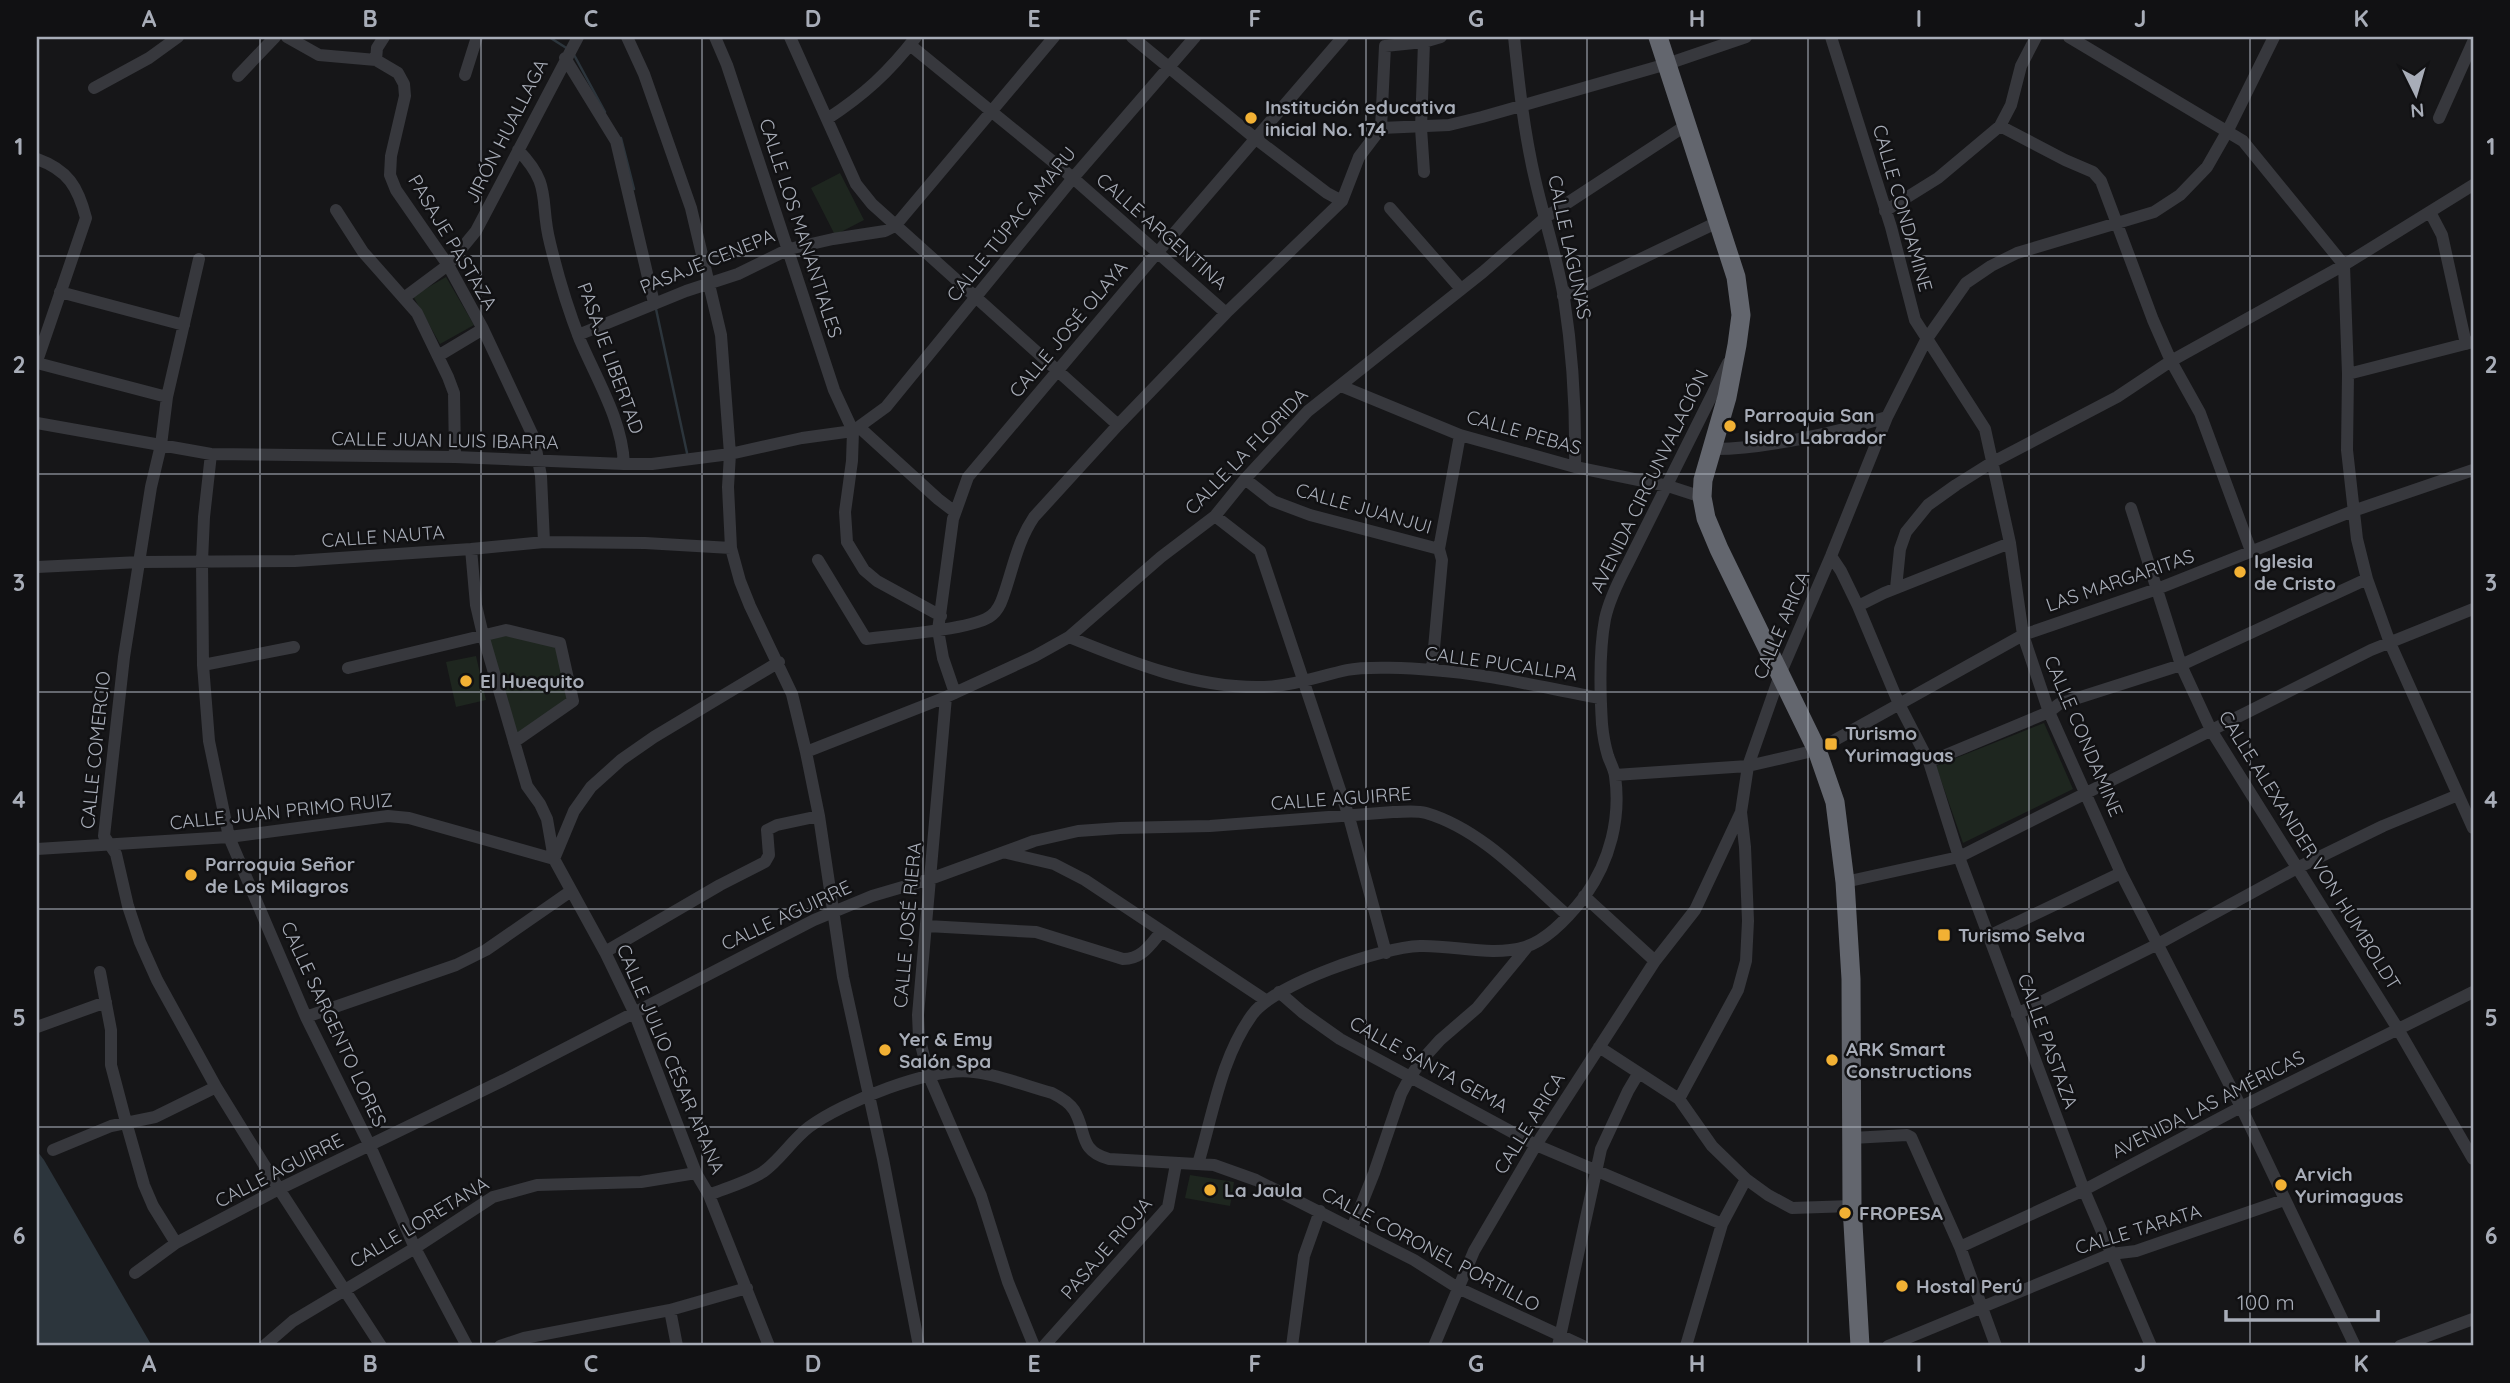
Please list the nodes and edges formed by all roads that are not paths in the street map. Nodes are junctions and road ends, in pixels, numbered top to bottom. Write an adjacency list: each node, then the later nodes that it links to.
1 (178, 37): 30 (street)
2 (275, 37): 29 (street)
3 (287, 37): 25 (street)
4 (384, 37): 25 (street)
5 (477, 37): 28 (street)
6 (627, 37): 60 (street)
7 (715, 37): 55 (street, CALLE LOS MANANTIALES)
8 (790, 37): 34 (street)
9 (1054, 37): 32 (street)
10 (1132, 37): 27 (street)
11 (1195, 37): 27 (street, CALLE TÚPAC AMARU)
12 (1343, 37): 40 (street, CALLE JOSÉ OLAYA)
13 (1441, 37): 22 (street)
14 (1514, 37): 31 (street, CALLE LAGUNAS)
15 (1658, 37): 26 (highway)
16 (1746, 37): 26 (street)
17 (1830, 37): 49 (street, CALLE CONDAMINE)
18 (2069, 37): 39 (street)
19 (2271, 38): 39 (street, CALLE ARICA)
20 (2029, 40): 36 (street)
21 (913, 41): 32 (street, CALLE ARGENTINA); 34 (street)
22 (1424, 41): 37 (street); 38 (street)
23 (2473, 42): 33 (street)
24 (570, 49): 41 (street, JIRÓN HUALLAGA); 66 (street)
25 (376, 60): 58 (street, PASAJE PASTAZA)
26 (1667, 64): 31 (street); 35 (highway)
27 (1168, 68): 40 (street); 44 (street, CALLE TÚPAC AMARU)
28 (465, 75)
29 (238, 76)
30 (94, 88)
31 (1521, 106): 38 (street); 51 (street, CALLE LAGUNAS)
32 (990, 110): 44 (street, CALLE ARGENTINA); 54 (street)
33 (2439, 118)
34 (827, 119): 54 (street)
35 (1685, 126): 51 (street, CALLE LA FLORIDA); 52 (highway)
36 (2000, 126): 49 (street); 53 (street)
37 (1381, 128): 38 (street); 46 (street)
38 (1421, 128): 43 (street)
39 (2227, 132): 53 (street, CALLE ARICA); 59 (street)
40 (1256, 139): 46 (street); 56 (street, CALLE JOSÉ OLAYA)
41 (518, 150): 58 (street, JIRÓN HUALLAGA); 70 (street, PASAJE LIBERTAD)
42 (37, 159): 62 (street)
43 (1424, 172)
44 (1073, 178): 56 (street, CALLE ARGENTINA); 64 (street, CALLE TÚPAC AMARU)
45 (2473, 185): 50 (street)
46 (1342, 201): 67 (street)
47 (1390, 208): 61 (street)
48 (336, 209): 65 (street)
49 (1885, 211): 71 (street, CALLE CONDAMINE)
50 (2430, 212): 59 (street); 72 (street)
51 (1546, 217): 61 (street, CALLE LA FLORIDA); 63 (street, CALLE LAGUNAS)
52 (1717, 222): 63 (street); 73 (highway)
53 (2118, 225): 71 (street, CALLE ARICA); 75 (street)
54 (895, 226): 55 (street, PASAJE CENEPA); 64 (street)
55 (789, 249): 60 (street, PASAJE CENEPA); 84 (street, CALLE LOS MANANTIALES)
56 (1157, 253): 67 (street, CALLE ARGENTINA); 77 (street, CALLE JOSÉ OLAYA)
57 (200, 259): 68 (street, CALLE COMERCIO)
58 (448, 265): 65 (street, JIRÓN HUALLAGA); 69 (street, PASAJE PASTAZA)
59 (2344, 265): 75 (street); 78 (street)
60 (709, 284): 66 (street, PASAJE CENEPA); 89 (street)
61 (1461, 289): 79 (street, CALLE LA FLORIDA)
62 (60, 292): 68 (street); 76 (street)
63 (1563, 296): 94 (street, CALLE LAGUNAS)
64 (976, 297): 77 (street); 84 (street, CALLE TÚPAC AMARU)
65 (405, 298): 74 (street)
66 (654, 303): 70 (street, PASAJE CENEPA)
67 (1226, 313): 83 (street)
68 (184, 325): 80 (street, CALLE COMERCIO)
69 (483, 329): 74 (street); 91 (street, PASAJE PASTAZA)
70 (578, 335): 93 (street, PASAJE LIBERTAD)
71 (1926, 340): 81 (street, CALLE ARICA); 92 (street, CALLE CONDAMINE)
72 (2469, 343): 78 (street)
73 (1737, 345): 87 (highway); 97 (street, AVENIDA CIRCUNVALACIÓN)
74 (438, 356): 90 (street)
75 (2171, 361): 92 (street); 108 (street)
76 (37, 362): 80 (street)
77 (1057, 373): 83 (street); 101 (street, CALLE JOSÉ OLAYA)
78 (2348, 374): 100 (street)
79 (1341, 386): 85 (street, CALLE PEBAS); 96 (street, CALLE LA FLORIDA)
80 (167, 397): 86 (street, CALLE COMERCIO)
81 (1887, 417): 87 (street); 109 (street, CALLE ARICA)
82 (37, 423): 86 (street, CALLE JUAN LUIS IBARRA)
83 (1118, 425): 120 (street)
84 (856, 429): 89 (street, CALLE JUAN LUIS IBARRA); 101 (street); 119 (street)
85 (1460, 435): 94 (street, CALLE PEBAS); 107 (street)
86 (161, 445): 88 (street, CALLE JUAN LUIS IBARRA); 112 (street, CALLE COMERCIO)
87 (1711, 449): 98 (highway)
88 (211, 454): 90 (street, CALLE JUAN LUIS IBARRA); 111 (street, CALLE SARGENTO LORES)
89 (730, 454): 93 (street, CALLE JUAN LUIS IBARRA); 105 (street)
90 (455, 457): 91 (street, CALLE JUAN LUIS IBARRA)
91 (538, 461): 93 (street, CALLE JUAN LUIS IBARRA); 103 (street, PASAJE PASTAZA)
92 (1991, 463): 104 (street, CALLE CONDAMINE); 115 (street)
93 (624, 464)
94 (1574, 467): 97 (street, CALLE PEBAS)
95 (2473, 470): 100 (street, LAS MARGARITAS)
96 (1245, 479): 102 (street, CALLE LA FLORIDA); 107 (street, CALLE JUANJUI)
97 (1668, 486): 98 (street, CALLE PEBAS); 134 (street, AVENIDA CIRCUNVALACIÓN)
98 (1702, 497): 131 (highway)
99 (2131, 508): 116 (street, CALLE ALEXANDER VON HUMBOLDT)
100 (2353, 511): 108 (street, LAS MARGARITAS); 114 (street)
101 (955, 512): 119 (street, CALLE JOSÉ OLAYA)
102 (1215, 516): 123 (street, CALLE LA FLORIDA); 132 (street)
103 (544, 542): 105 (street, CALLE NAUTA); 106 (street, CALLE NAUTA)
104 (2010, 543): 115 (street); 122 (street, CALLE CONDAMINE)
105 (731, 548): 126 (street)
106 (471, 549): 111 (street, CALLE NAUTA); 121 (street, CALLE JULIO CÉSAR ARANA)
107 (1438, 549): 130 (street)
108 (2251, 551): 116 (street, LAS MARGARITAS)
109 (1831, 556): 117 (street, CALLE PASTAZA); 131 (street, CALLE ARICA)
110 (818, 560): 120 (street)
111 (202, 561): 112 (street, CALLE NAUTA); 127 (street, CALLE SARGENTO LORES)
112 (140, 562): 113 (street, CALLE NAUTA); 151 (street, CALLE COMERCIO)
113 (37, 566)
114 (2367, 579): 124 (street); 128 (street)
115 (1896, 589): 117 (street)
116 (2157, 589): 122 (street, LAS MARGARITAS); 128 (street, CALLE ALEXANDER VON HUMBOLDT)
117 (1858, 606): 135 (street, CALLE PASTAZA)
118 (2473, 609): 124 (street)
119 (941, 616): 120 (street, CALLE JOSÉ OLAYA)
120 (938, 630): 133 (street, CALLE JOSÉ OLAYA)
121 (483, 635): 129 (street); 138 (street, CALLE JULIO CÉSAR ARANA); 138 (street)
122 (2023, 635): 135 (street, LAS MARGARITAS); 136 (street, CALLE CONDAMINE)
123 (1069, 637): 132 (street, CALLE PUCALLPA); 133 (street, CALLE LA FLORIDA)
124 (2390, 643): 137 (street); 145 (street)
125 (295, 647): 127 (street)
126 (779, 662): 140 (street); 155 (street)
127 (203, 665): 150 (street, CALLE SARGENTO LORES)
128 (2181, 665): 136 (street); 137 (street, CALLE ALEXANDER VON HUMBOLDT)
129 (348, 668)
130 (1432, 670): 132 (street, CALLE PUCALLPA); 134 (street, CALLE PUCALLPA)
131 (1780, 673): 139 (highway); 142 (street, CALLE ARICA)
132 (1305, 680): 148 (street)
133 (951, 695): 140 (street, CALLE LA FLORIDA); 158 (street, CALLE JOSÉ RIERA)
134 (1600, 698): 143 (street, AVENIDA CIRCUNVALACIÓN)
135 (1899, 704): 139 (street, LAS MARGARITAS); 141 (street, CALLE PASTAZA)
136 (2049, 712): 141 (street); 144 (street, CALLE CONDAMINE)
137 (2211, 730): 144 (street); 156 (street, CALLE ALEXANDER VON HUMBOLDT)
138 (514, 742): 155 (street, CALLE JULIO CÉSAR ARANA)
139 (1816, 751): 142 (street, LAS MARGARITAS); 159 (highway)
140 (806, 752): 147 (street)
141 (1929, 762): 154 (street, CALLE PASTAZA)
142 (1748, 766): 143 (street, LAS MARGARITAS); 146 (street, CALLE ARICA)
143 (1615, 775): 161 (street, AVENIDA CIRCUNVALACIÓN)
144 (2085, 791): 154 (street); 157 (street, CALLE CONDAMINE)
145 (2458, 795): 149 (street); 156 (street)
146 (1741, 812): 171 (street, CALLE ARICA); 188 (street)
147 (819, 816): 162 (street); 169 (street)
148 (1349, 817): 153 (street, CALLE AGUIRRE); 163 (street, CALLE AGUIRRE); 170 (street)
149 (2473, 828)
150 (229, 838): 151 (street, CALLE JUAN PRIMO RUIZ); 155 (street, CALLE JUAN PRIMO RUIZ); 179 (street, CALLE SARGENTO LORES)
151 (110, 846): 152 (street, CALLE JUAN PRIMO RUIZ); 186 (street, CALLE COMERCIO)
152 (37, 849)
153 (1003, 852): 158 (street, CALLE AGUIRRE); 165 (street)
154 (1959, 857): 159 (street); 166 (street, CALLE PASTAZA)
155 (554, 859): 160 (street, CALLE JULIO CÉSAR ARANA)
156 (2299, 867): 167 (street); 181 (street, CALLE ALEXANDER VON HUMBOLDT)
157 (2121, 873): 166 (street); 167 (street, CALLE CONDAMINE)
158 (930, 879): 162 (street, CALLE AGUIRRE); 164 (street, CALLE JOSÉ RIERA)
159 (1845, 882): 191 (highway)
160 (571, 891): 169 (street, CALLE JULIO CÉSAR ARANA); 179 (street)
161 (1584, 896): 163 (street, AVENIDA CIRCUNVALACIÓN); 171 (street)
162 (834, 911): 177 (street, CALLE AGUIRRE); 187 (street)
163 (1566, 915): 168 (street, AVENIDA CIRCUNVALACIÓN)
164 (927, 926): 165 (street); 184 (street, CALLE JOSÉ RIERA)
165 (1161, 932): 175 (street)
166 (1989, 936): 178 (street, CALLE PASTAZA)
167 (2158, 944): 178 (street); 189 (street, CALLE CONDAMINE)
168 (1528, 946): 170 (street, AVENIDA CIRCUNVALACIÓN); 185 (street)
169 (605, 952): 177 (street, CALLE JULIO CÉSAR ARANA)
170 (1386, 953): 173 (street, AVENIDA CIRCUNVALACIÓN)
171 (1655, 961): 182 (street, CALLE ARICA)
172 (100, 972): 176 (street)
173 (1279, 992): 175 (street, AVENIDA CIRCUNVALACIÓN); 185 (street, CALLE SANTA GEMA)
174 (2473, 992): 181 (street, AVENIDA LAS AMÉRICAS)
175 (1266, 1001): 197 (street, AVENIDA CIRCUNVALACIÓN)
176 (106, 1002): 180 (street); 190 (street)
177 (634, 1012): 193 (street, CALLE AGUIRRE); 199 (street, CALLE JULIO CÉSAR ARANA)
178 (2017, 1014): 202 (street, CALLE PASTAZA)
179 (306, 1017): 193 (street, CALLE SARGENTO LORES)
180 (37, 1027)
181 (2398, 1029): 189 (street, AVENIDA LAS AMÉRICAS); 195 (street, CALLE ALEXANDER VON HUMBOLDT)
182 (1599, 1047): 183 (street); 192 (street, CALLE ARICA)
183 (1638, 1074): 188 (street); 198 (street)
184 (929, 1076): 187 (street, CALLE CORONEL PORTILLO); 196 (street, CALLE CORONEL PORTILLO); 228 (street, CALLE JOSÉ RIERA)
185 (1410, 1077): 192 (street, CALLE SANTA GEMA); 208 (street)
186 (216, 1087): 190 (street); 201 (street, CALLE COMERCIO)
187 (869, 1096): 203 (street, CALLE CORONEL PORTILLO); 227 (street)
188 (1679, 1099): 200 (street)
189 (2241, 1107): 202 (street, AVENIDA LAS AMÉRICAS); 204 (street, CALLE CONDAMINE)
190 (126, 1122): 194 (street); 209 (street)
191 (1852, 1138): 205 (highway); 210 (street)
192 (1536, 1145): 198 (street, CALLE SANTA GEMA); 215 (street, CALLE ARICA)
193 (370, 1146): 201 (street, CALLE AGUIRRE); 211 (street, CALLE SARGENTO LORES)
194 (53, 1150)
195 (2473, 1159)
196 (1176, 1164): 197 (street, CALLE CORONEL PORTILLO); 229 (street, PASAJE RIOJA)
197 (1198, 1164): 206 (street, CALLE CORONEL PORTILLO)
198 (1597, 1172): 207 (street, CALLE SANTA GEMA); 220 (street)
199 (696, 1173): 203 (street, CALLE JULIO CÉSAR ARANA); 211 (street, CALLE LORETANA)
200 (1746, 1179): 205 (street); 207 (street)
201 (279, 1189): 209 (street, CALLE AGUIRRE); 216 (street, CALLE COMERCIO)
202 (2084, 1190): 210 (street, AVENIDA LAS AMÉRICAS); 212 (street, CALLE PASTAZA)
203 (709, 1195): 214 (street, CALLE JULIO CÉSAR ARANA)
204 (2284, 1200): 212 (street, CALLE TARATA); 238 (street, CALLE CONDAMINE)
205 (1852, 1206): 234 (highway)
206 (1320, 1211): 208 (street, CALLE CORONEL PORTILLO); 230 (street)
207 (1722, 1224): 233 (street)
208 (1352, 1228): 215 (street, CALLE CORONEL PORTILLO)
209 (176, 1243): 213 (street, CALLE AGUIRRE)
210 (1960, 1247): 217 (street)
211 (415, 1248): 216 (street, CALLE LORETANA); 223 (street, CALLE SARGENTO LORES)
212 (2111, 1254): 217 (street, CALLE TARATA); 237 (street, CALLE PASTAZA)
213 (135, 1273)
214 (747, 1288): 218 (street); 226 (street, CALLE JULIO CÉSAR ARANA)
215 (1458, 1288): 220 (street, CALLE CORONEL PORTILLO); 231 (street, CALLE ARICA)
216 (345, 1290): 221 (street, CALLE LORETANA); 222 (street, CALLE COMERCIO)
217 (1983, 1307): 235 (street, CALLE TARATA); 236 (street)
218 (670, 1310): 224 (street); 225 (street)
219 (2473, 1319): 239 (street)
220 (1560, 1342): 232 (street, CALLE CORONEL PORTILLO)
221 (264, 1346)
222 (381, 1346)
223 (467, 1346)
224 (500, 1346)
225 (677, 1346)
226 (769, 1346)
227 (919, 1346)
228 (1034, 1346)
229 (1044, 1346)
230 (1292, 1346)
231 (1434, 1346)
232 (1583, 1346)
233 (1686, 1346)
234 (1860, 1346)
235 (1888, 1346)
236 (1996, 1346)
237 (2151, 1346)
238 (2354, 1346)
239 (2400, 1346)

